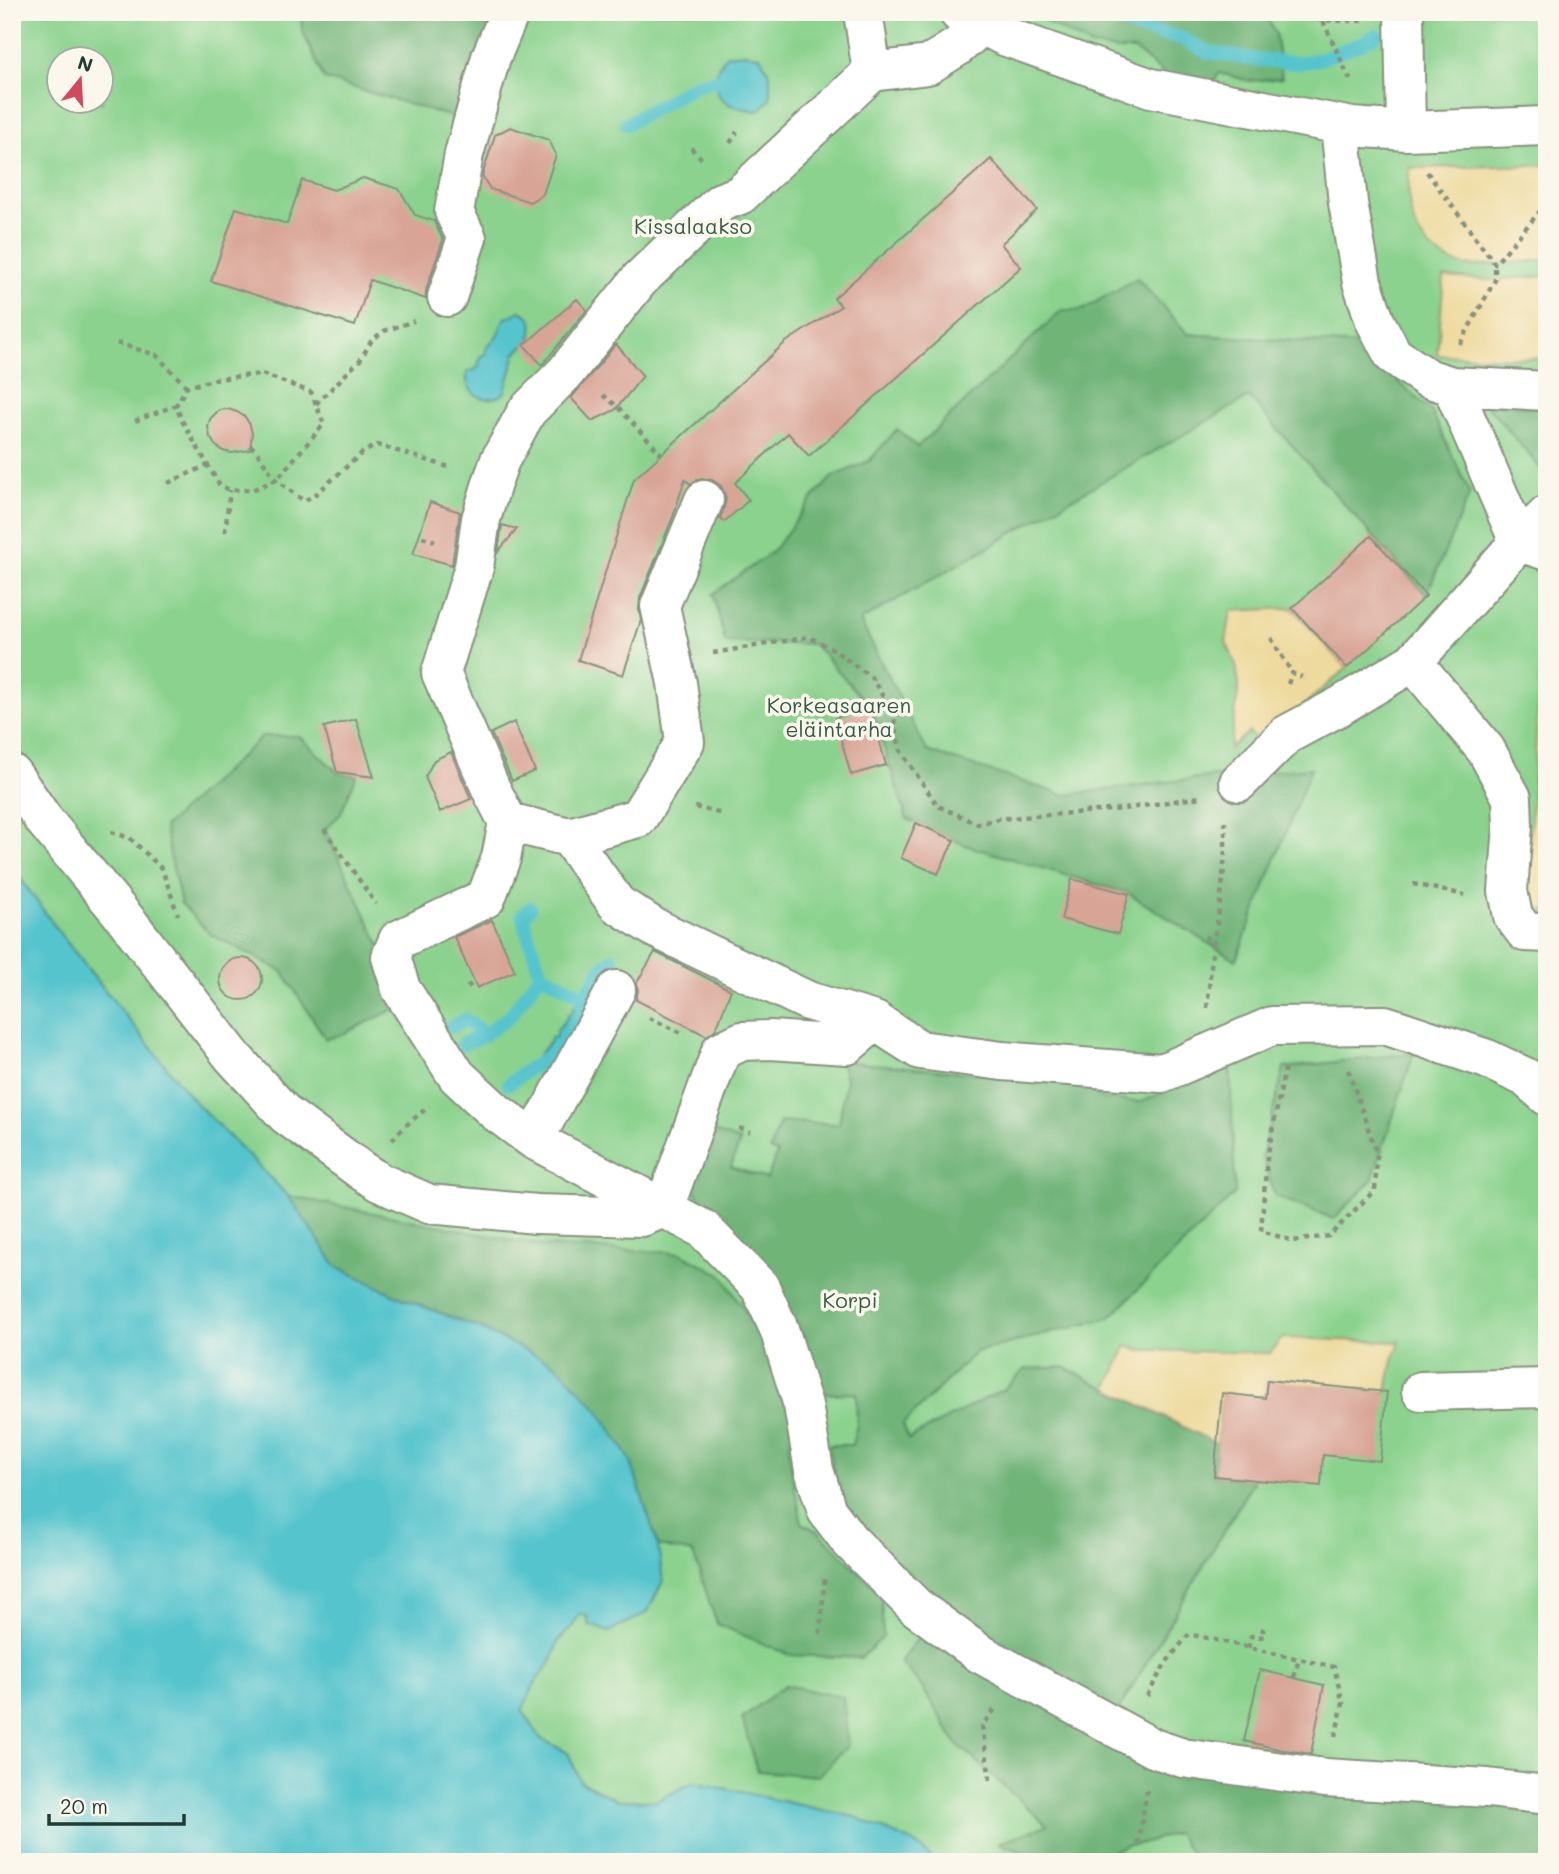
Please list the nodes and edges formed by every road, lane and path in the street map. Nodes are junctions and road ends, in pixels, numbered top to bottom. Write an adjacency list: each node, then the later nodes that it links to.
1 (510, 12): 15 (lane)
2 (863, 12): 8 (lane)
3 (1278, 12): 4 (path)
4 (1292, 14): 7 (path)
5 (1404, 17): 7 (path); 11 (lane)
6 (970, 19): 8 (lane); 9 (lane)
7 (1323, 21): 9 (path)
8 (872, 72): 17 (lane)
9 (1346, 126): 11 (lane); 18 (lane)
10 (1547, 126): 11 (lane)
11 (1406, 131)
12 (1423, 167): 14 (path)
13 (1547, 203): 14 (path)
14 (1495, 264): 18 (path)
15 (447, 297): 21 (path)
16 (117, 343): 19 (path)
17 (565, 373): 25 (path); 42 (lane)
18 (1446, 384): 20 (lane); 34 (lane)
19 (187, 387): 21 (path); 22 (path)
20 (1547, 391)
21 (316, 404): 28 (path)
22 (176, 405): 23 (path); 26 (path)
23 (135, 421)
24 (250, 446): 28 (path)
25 (661, 454)
26 (208, 465): 29 (path); 30 (path)
27 (444, 465): 28 (path)
28 (276, 480): 30 (path)
29 (168, 483)
30 (230, 490): 33 (path)
31 (704, 500): 36 (lane)
32 (1547, 515): 34 (lane)
33 (225, 532)
34 (1533, 546): 37 (lane)
35 (1271, 638): 38 (path)
36 (672, 660): 41 (path); 44 (lane)
37 (1413, 662): 40 (lane); 46 (lane)
38 (1292, 673)
39 (12, 774): 63 (lane)
40 (1240, 782): 50 (path)
41 (1199, 797)
42 (508, 822): 44 (lane); 48 (lane)
43 (324, 829): 48 (path)
44 (569, 837): 55 (lane)
45 (1413, 884): 46 (path)
46 (1508, 891): 47 (lane)
47 (1547, 933)
48 (404, 936): 62 (lane)
49 (1205, 936): 50 (path)
50 (1213, 946): 54 (path)
51 (474, 982): 52 (path)
52 (467, 987)
53 (613, 995): 58 (path); 62 (lane)
54 (1207, 1010)
55 (875, 1021): 57 (lane); 58 (lane)
56 (1334, 1025): 57 (lane); 57 (path); 59 (lane)
57 (1293, 1026)
58 (722, 1051): 63 (lane)
59 (1547, 1096)
60 (430, 1105): 61 (path)
61 (403, 1128)
62 (534, 1140): 63 (lane)
63 (664, 1208): 69 (lane)
64 (1547, 1388): 65 (lane)
65 (1422, 1391)
66 (1256, 1627): 67 (path)
67 (1248, 1648): 68 (path); 71 (path)
68 (1299, 1659): 70 (path); 72 (path)
69 (1021, 1675): 71 (lane); 73 (path)
70 (1294, 1677)
71 (1140, 1741): 72 (lane); 75 (path)
72 (1325, 1778): 74 (lane)
73 (990, 1780)
74 (1547, 1795)
75 (1138, 1844)

